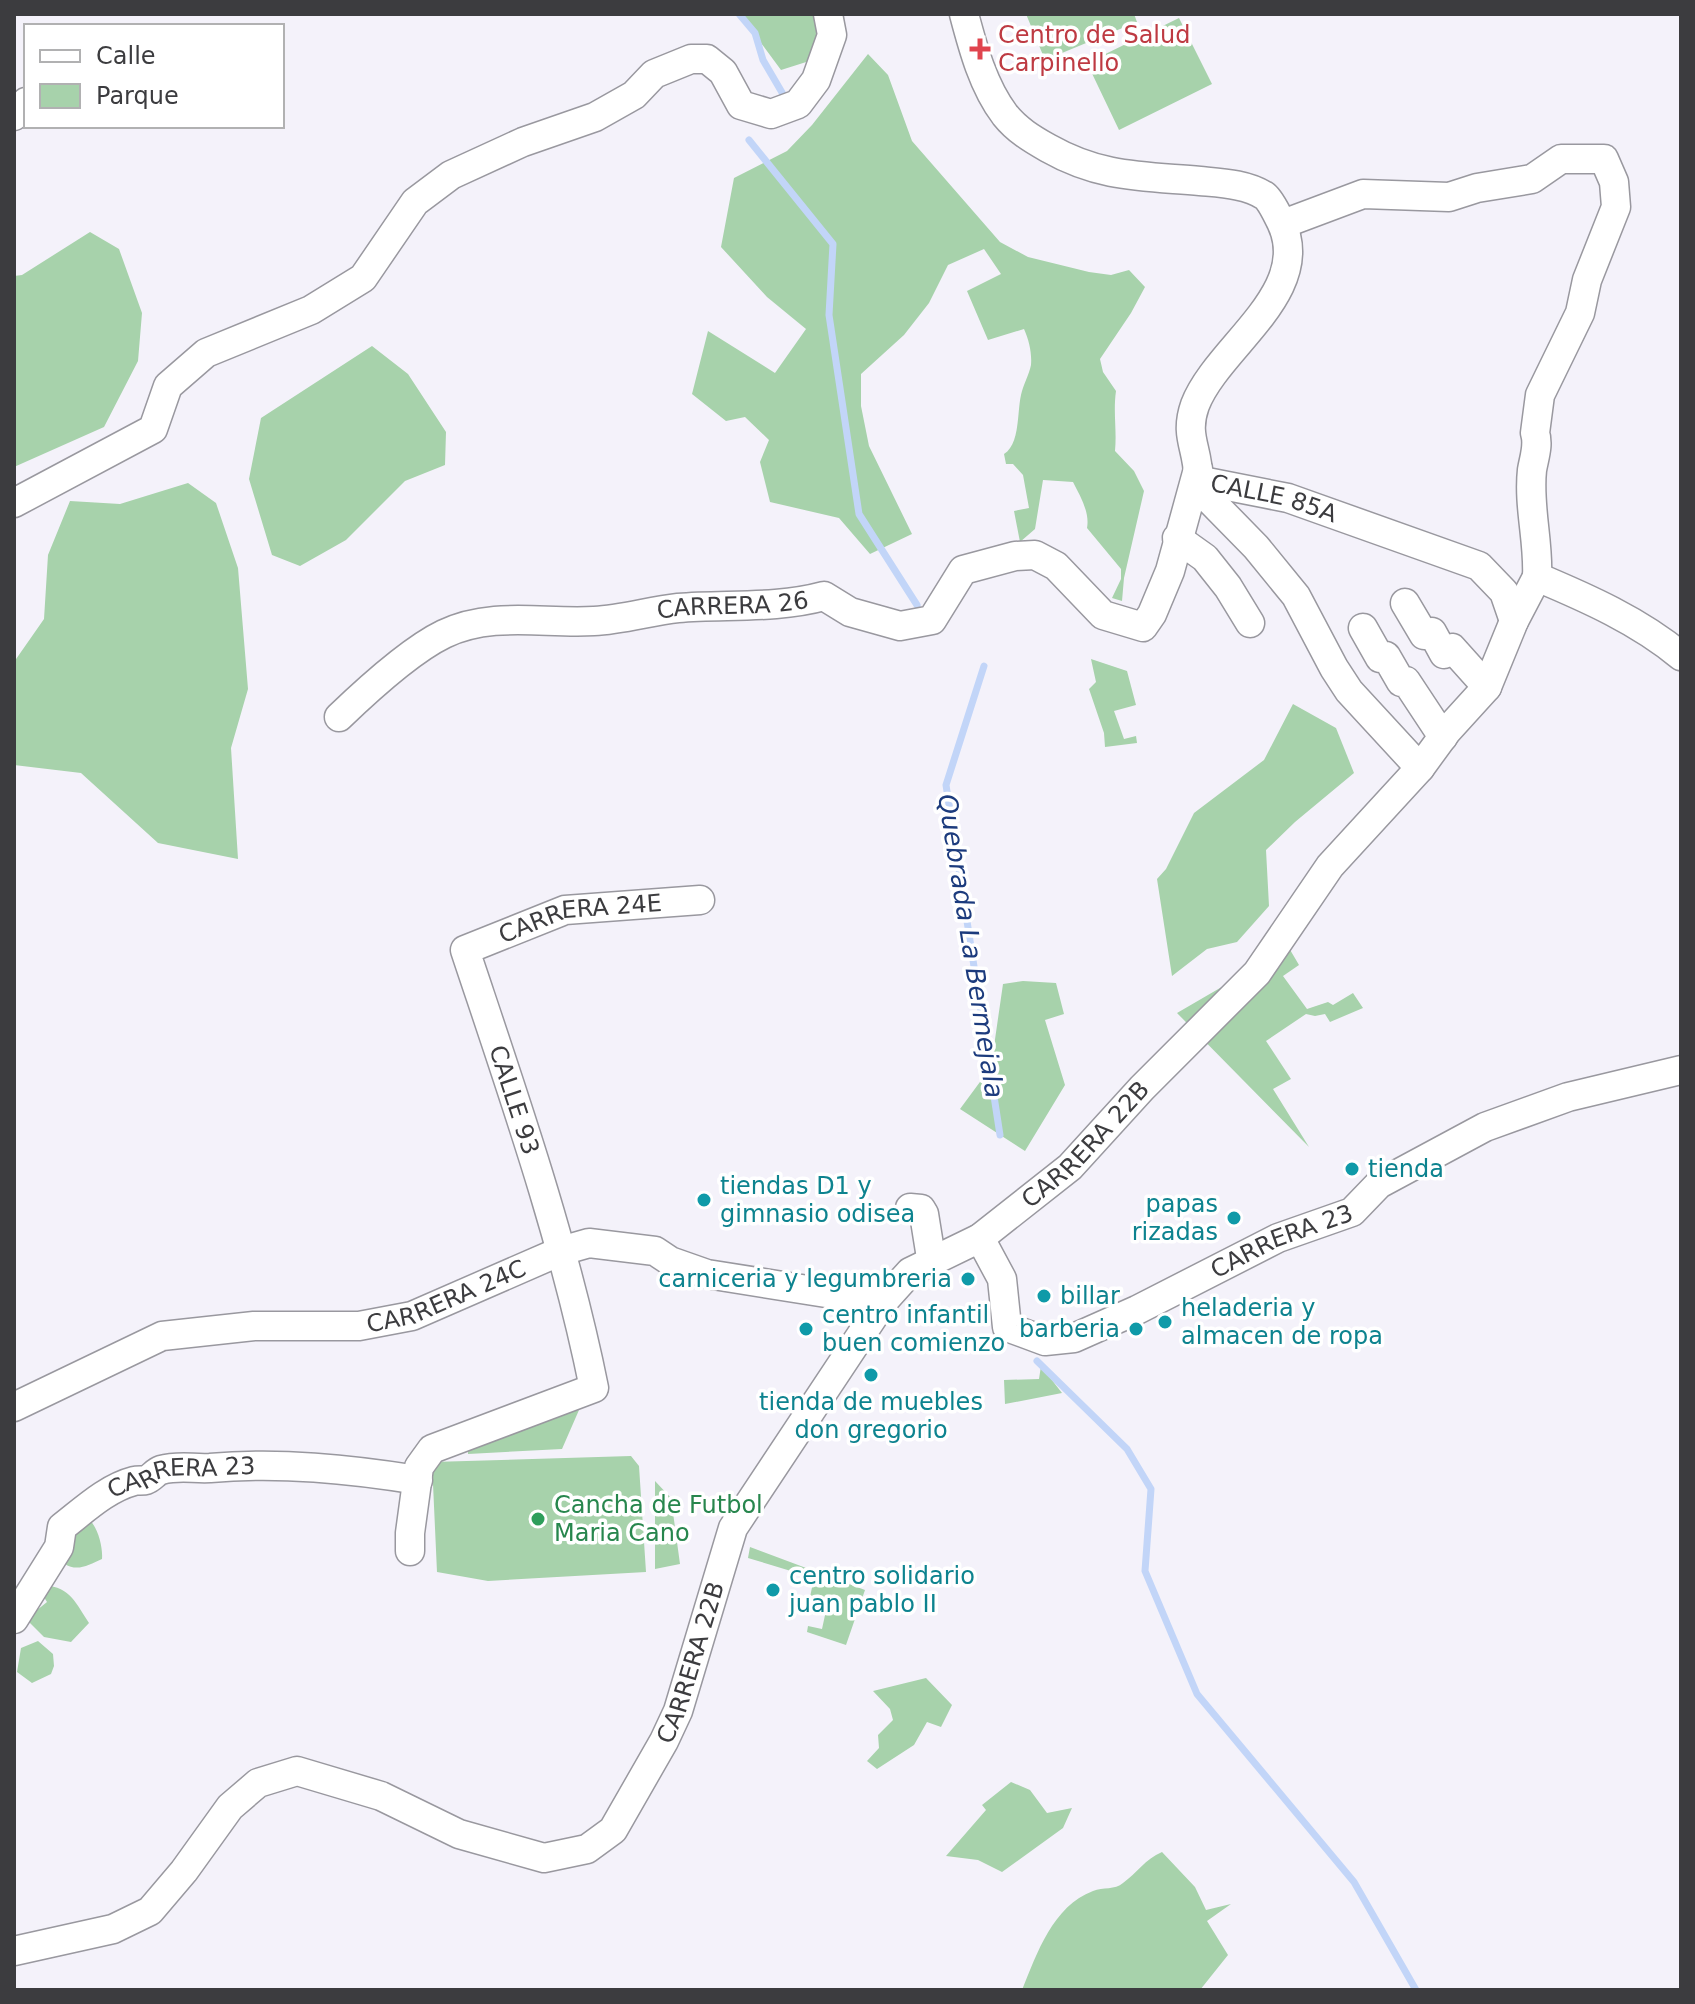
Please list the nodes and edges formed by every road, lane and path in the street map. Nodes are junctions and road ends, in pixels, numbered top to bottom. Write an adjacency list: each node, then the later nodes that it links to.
1 (828, 14): 5 (street)
2 (964, 14): 3 (street)
3 (1283, 224): 4 (street, CALLE 85A); 7 (street)
4 (1200, 478): 6 (street); 9 (street, CALLE 85A); 16 (street)
5 (14, 503)
6 (1177, 538): 10 (street); 14 (street, CARRERA 26)
7 (1537, 577): 9 (street); 12 (street)
8 (1405, 603): 13 (street)
9 (1514, 621): 13 (street, CARRERA 22B)
10 (1250, 623)
11 (1363, 628): 15 (street)
12 (1675, 643)
13 (1487, 687): 15 (street, CARRERA 22B)
14 (339, 717)
15 (1443, 737): 16 (street, CARRERA 22B)
16 (1420, 768): 21 (street, CARRERA 22B)
17 (700, 900): 18 (street, CARRERA 24E)
18 (465, 950): 22 (street, CALLE 93)
19 (1681, 1070): 21 (street, CARRERA 23)
20 (910, 1208): 23 (street)
21 (980, 1238): 23 (street, CARRERA 22B)
22 (561, 1251): 24 (street, CARRERA 24C); 25 (street, CARRERA 24C); 26 (street)
23 (932, 1264): 24 (street, CARRERA 22B)
24 (883, 1302): 29 (street, CARRERA 22B)
25 (14, 1407)
26 (418, 1480): 27 (street); 28 (street, CARRERA 23)
27 (410, 1551)
28 (14, 1619)
29 (14, 1951)

